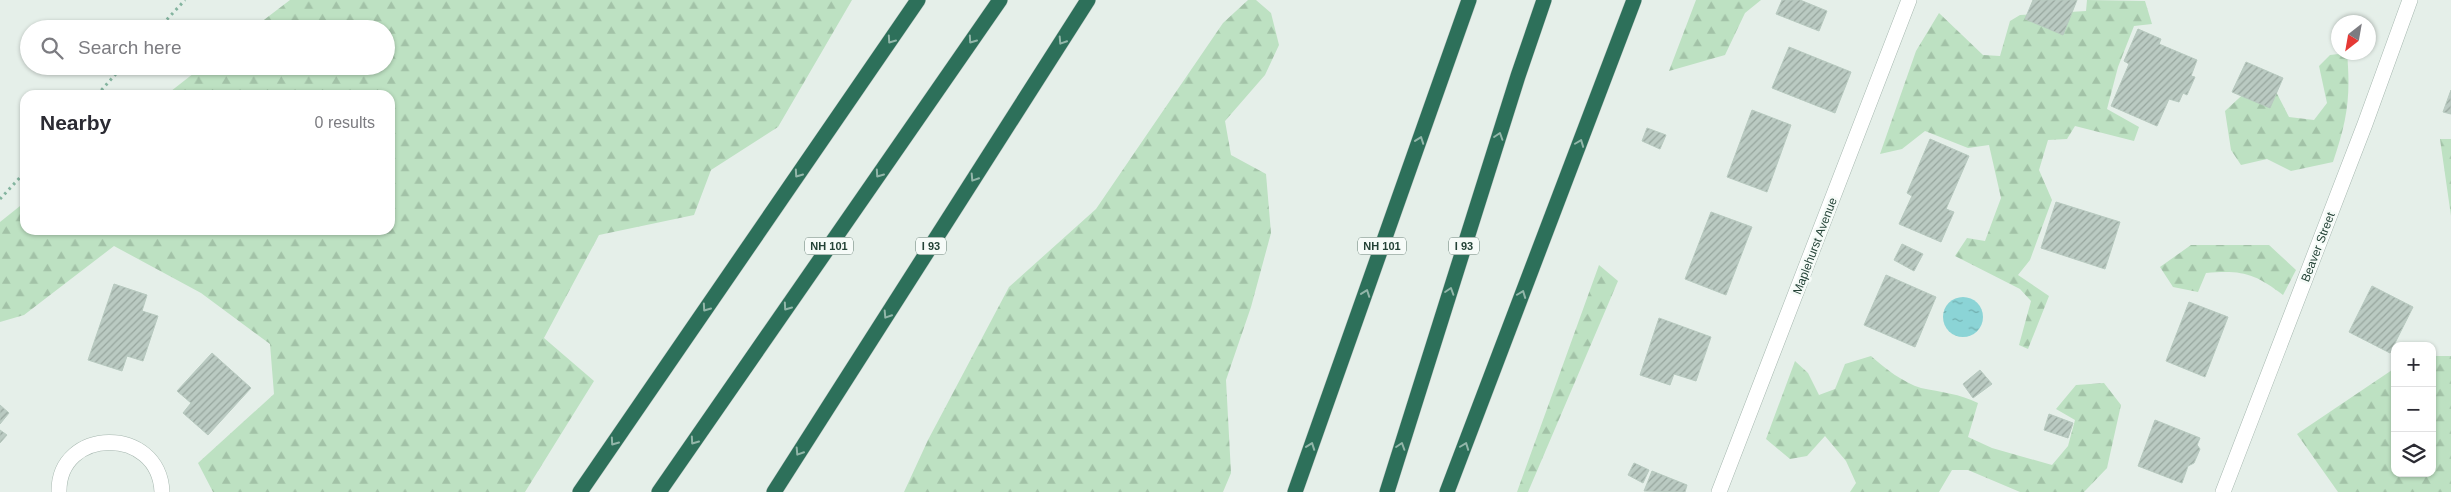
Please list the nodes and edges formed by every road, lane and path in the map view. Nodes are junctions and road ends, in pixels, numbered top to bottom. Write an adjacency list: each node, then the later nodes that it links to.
1 (185, 0): 10 (path)
2 (918, 0): 17 (highway, one-way to 17)
3 (1000, 0): 18 (highway, NH 101, one-way to 18)
4 (1088, 0): 19 (highway, I 93, one-way to 19)
5 (1469, 0): 20 (highway, NH 101, one-way to 5)
6 (1544, 0): 21 (highway, I 93, one-way to 6)
7 (1634, 0): 22 (highway, one-way to 7)
8 (1908, 0): 23 (street, Maplehurst Avenue)
9 (2410, 0): 24 (street, Beaver Street)
10 (166, 20)
11 (115, 75): 12 (path)
12 (101, 90)
13 (20, 177): 14 (path)
14 (0, 199)
15 (59, 492): 16 (street)
16 (162, 492)
17 (580, 492)
18 (659, 492)
19 (774, 492)
20 (1295, 492)
21 (1386, 492)
22 (1448, 492)
23 (1719, 492)
24 (2223, 492)

